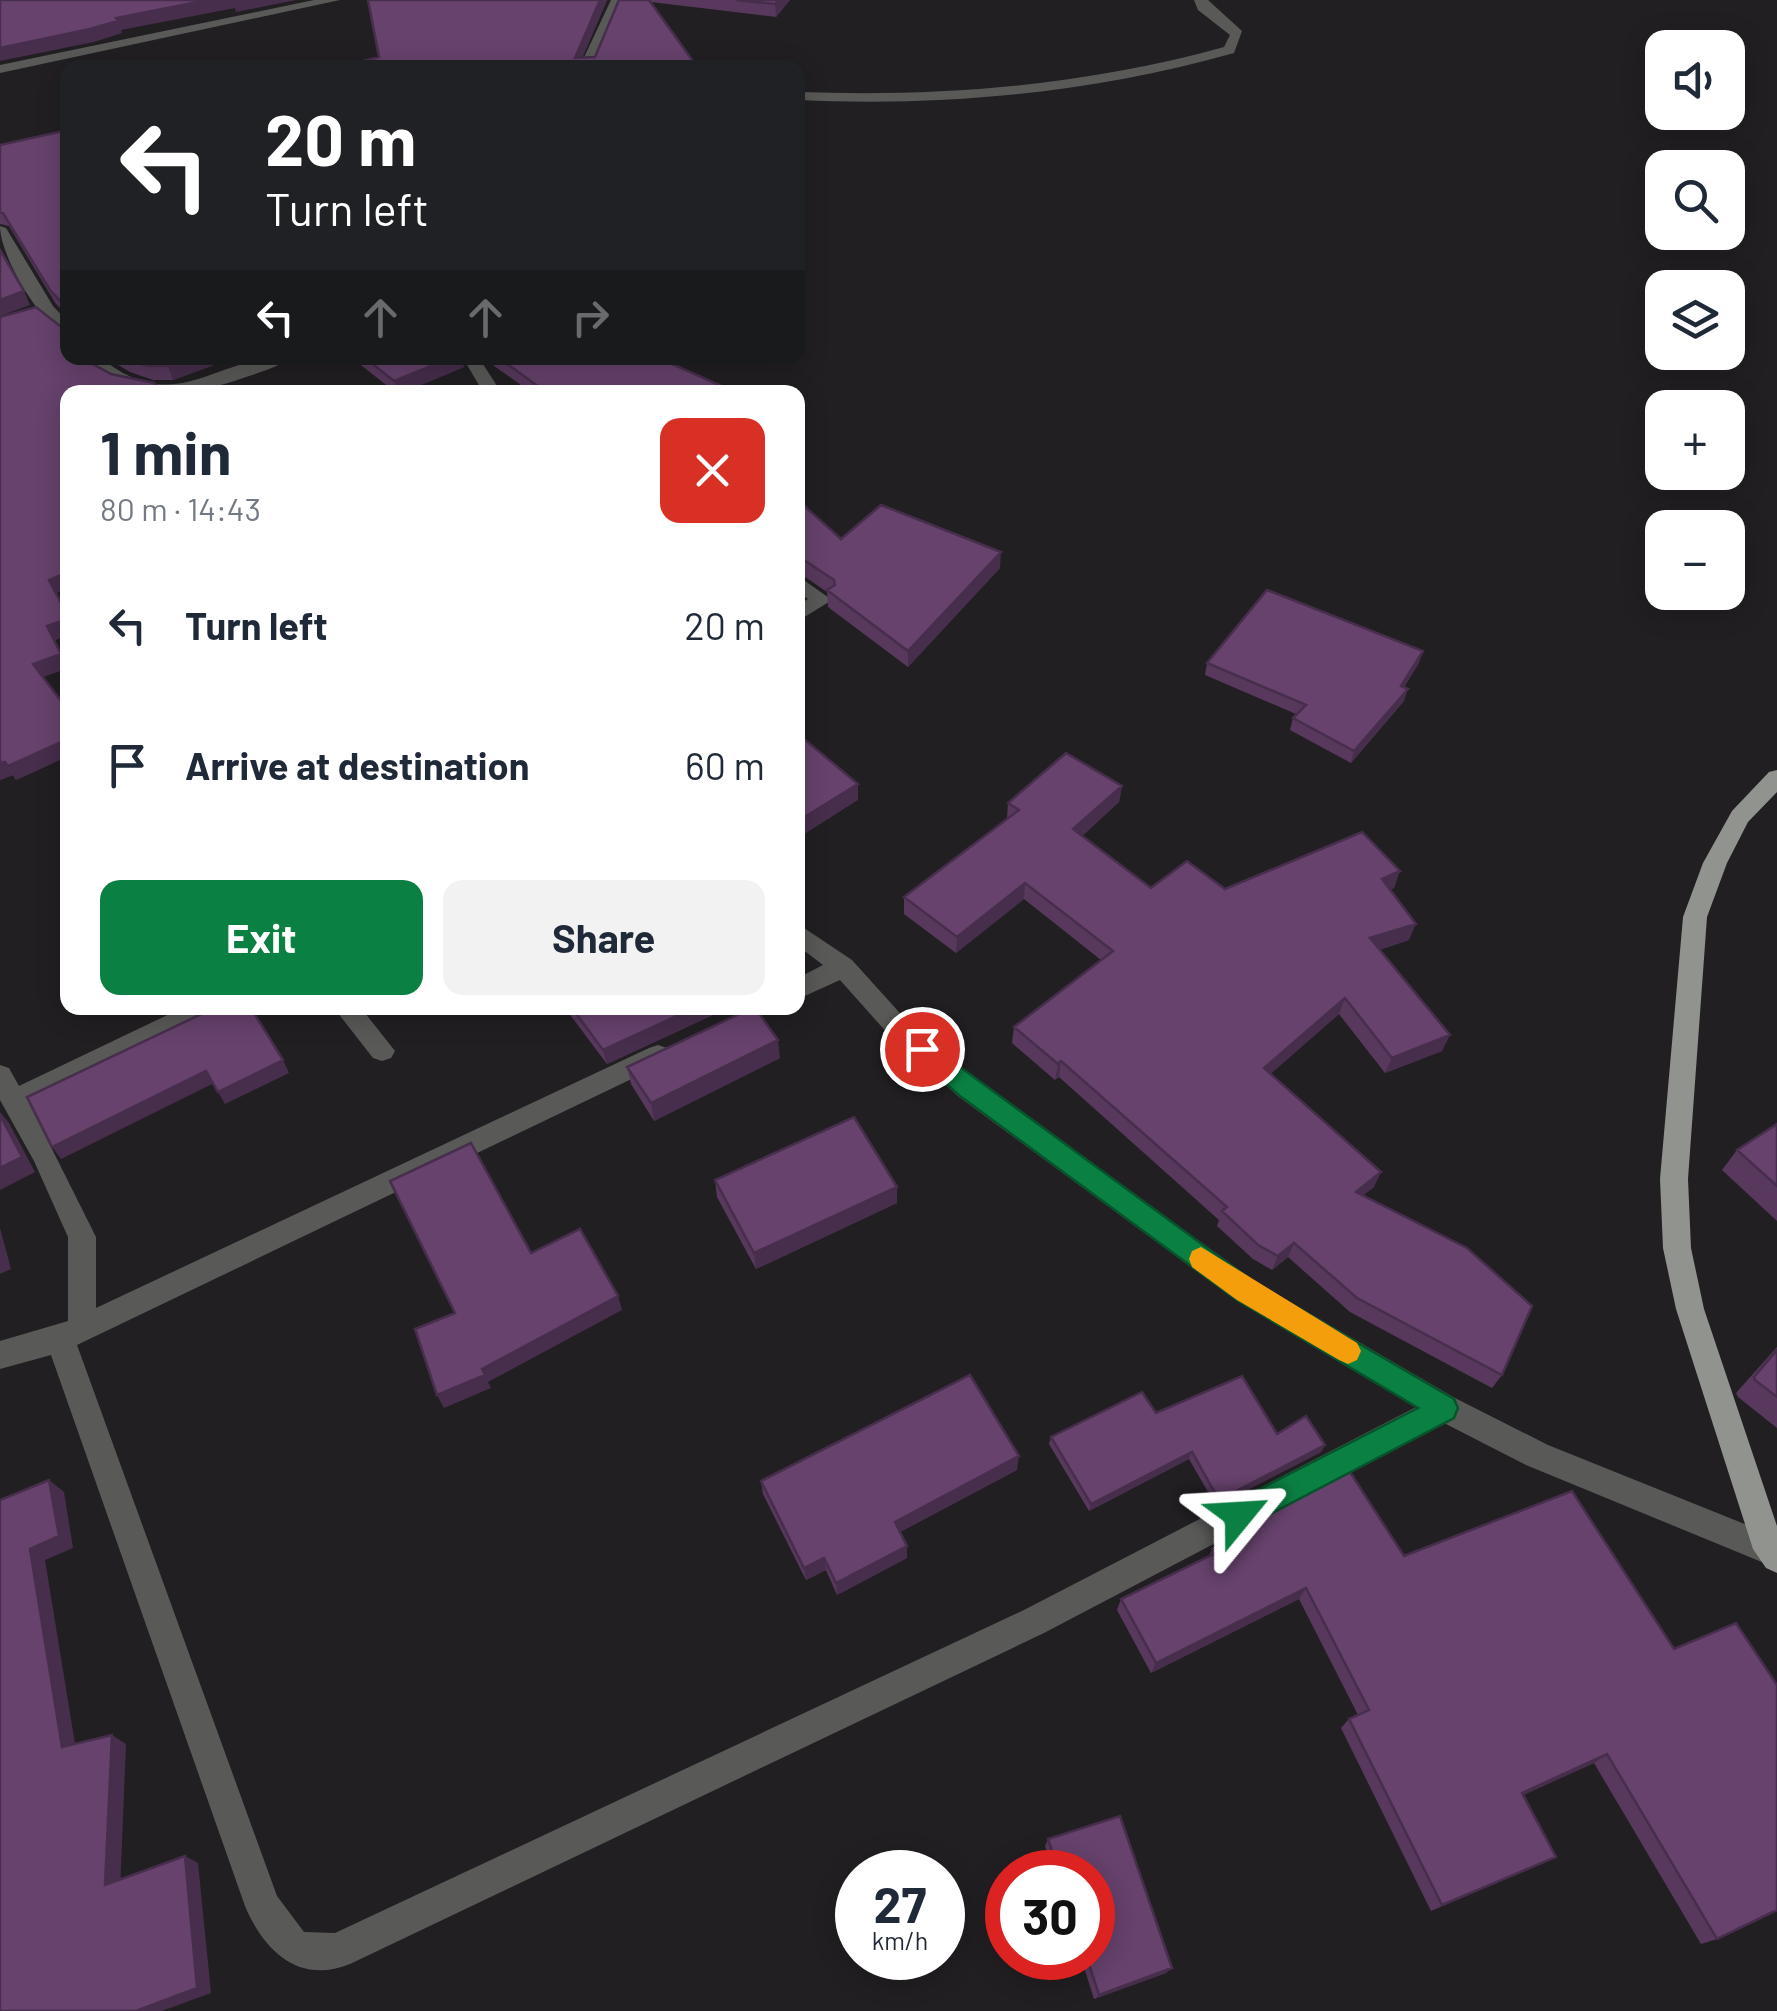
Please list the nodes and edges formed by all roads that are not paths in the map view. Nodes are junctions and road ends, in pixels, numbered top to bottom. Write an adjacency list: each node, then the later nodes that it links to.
1 (332, 0): 5 (street)
2 (618, 0): 4 (street)
3 (1201, 0): 6 (street)
4 (590, 60)
5 (0, 69)
6 (805, 96)
7 (0, 231): 8 (street)
8 (60, 327)
9 (98, 365): 11 (street)
10 (262, 365): 12 (street)
11 (134, 385)
12 (204, 385)
13 (805, 587): 14 (street)
14 (805, 610)
15 (1777, 778): 27 (main road)
16 (805, 939): 17 (street)
17 (844, 967): 18 (street); 26 (street)
18 (805, 985)
19 (188, 1015): 23 (street)
20 (353, 1015): 22 (street)
21 (686, 1041): 24 (street)
22 (382, 1051)
23 (7, 1088): 24 (street)
24 (71, 1334): 25 (street); 26 (street)
25 (0, 1355)
26 (1444, 1408): 27 (street)
27 (1773, 1553)

